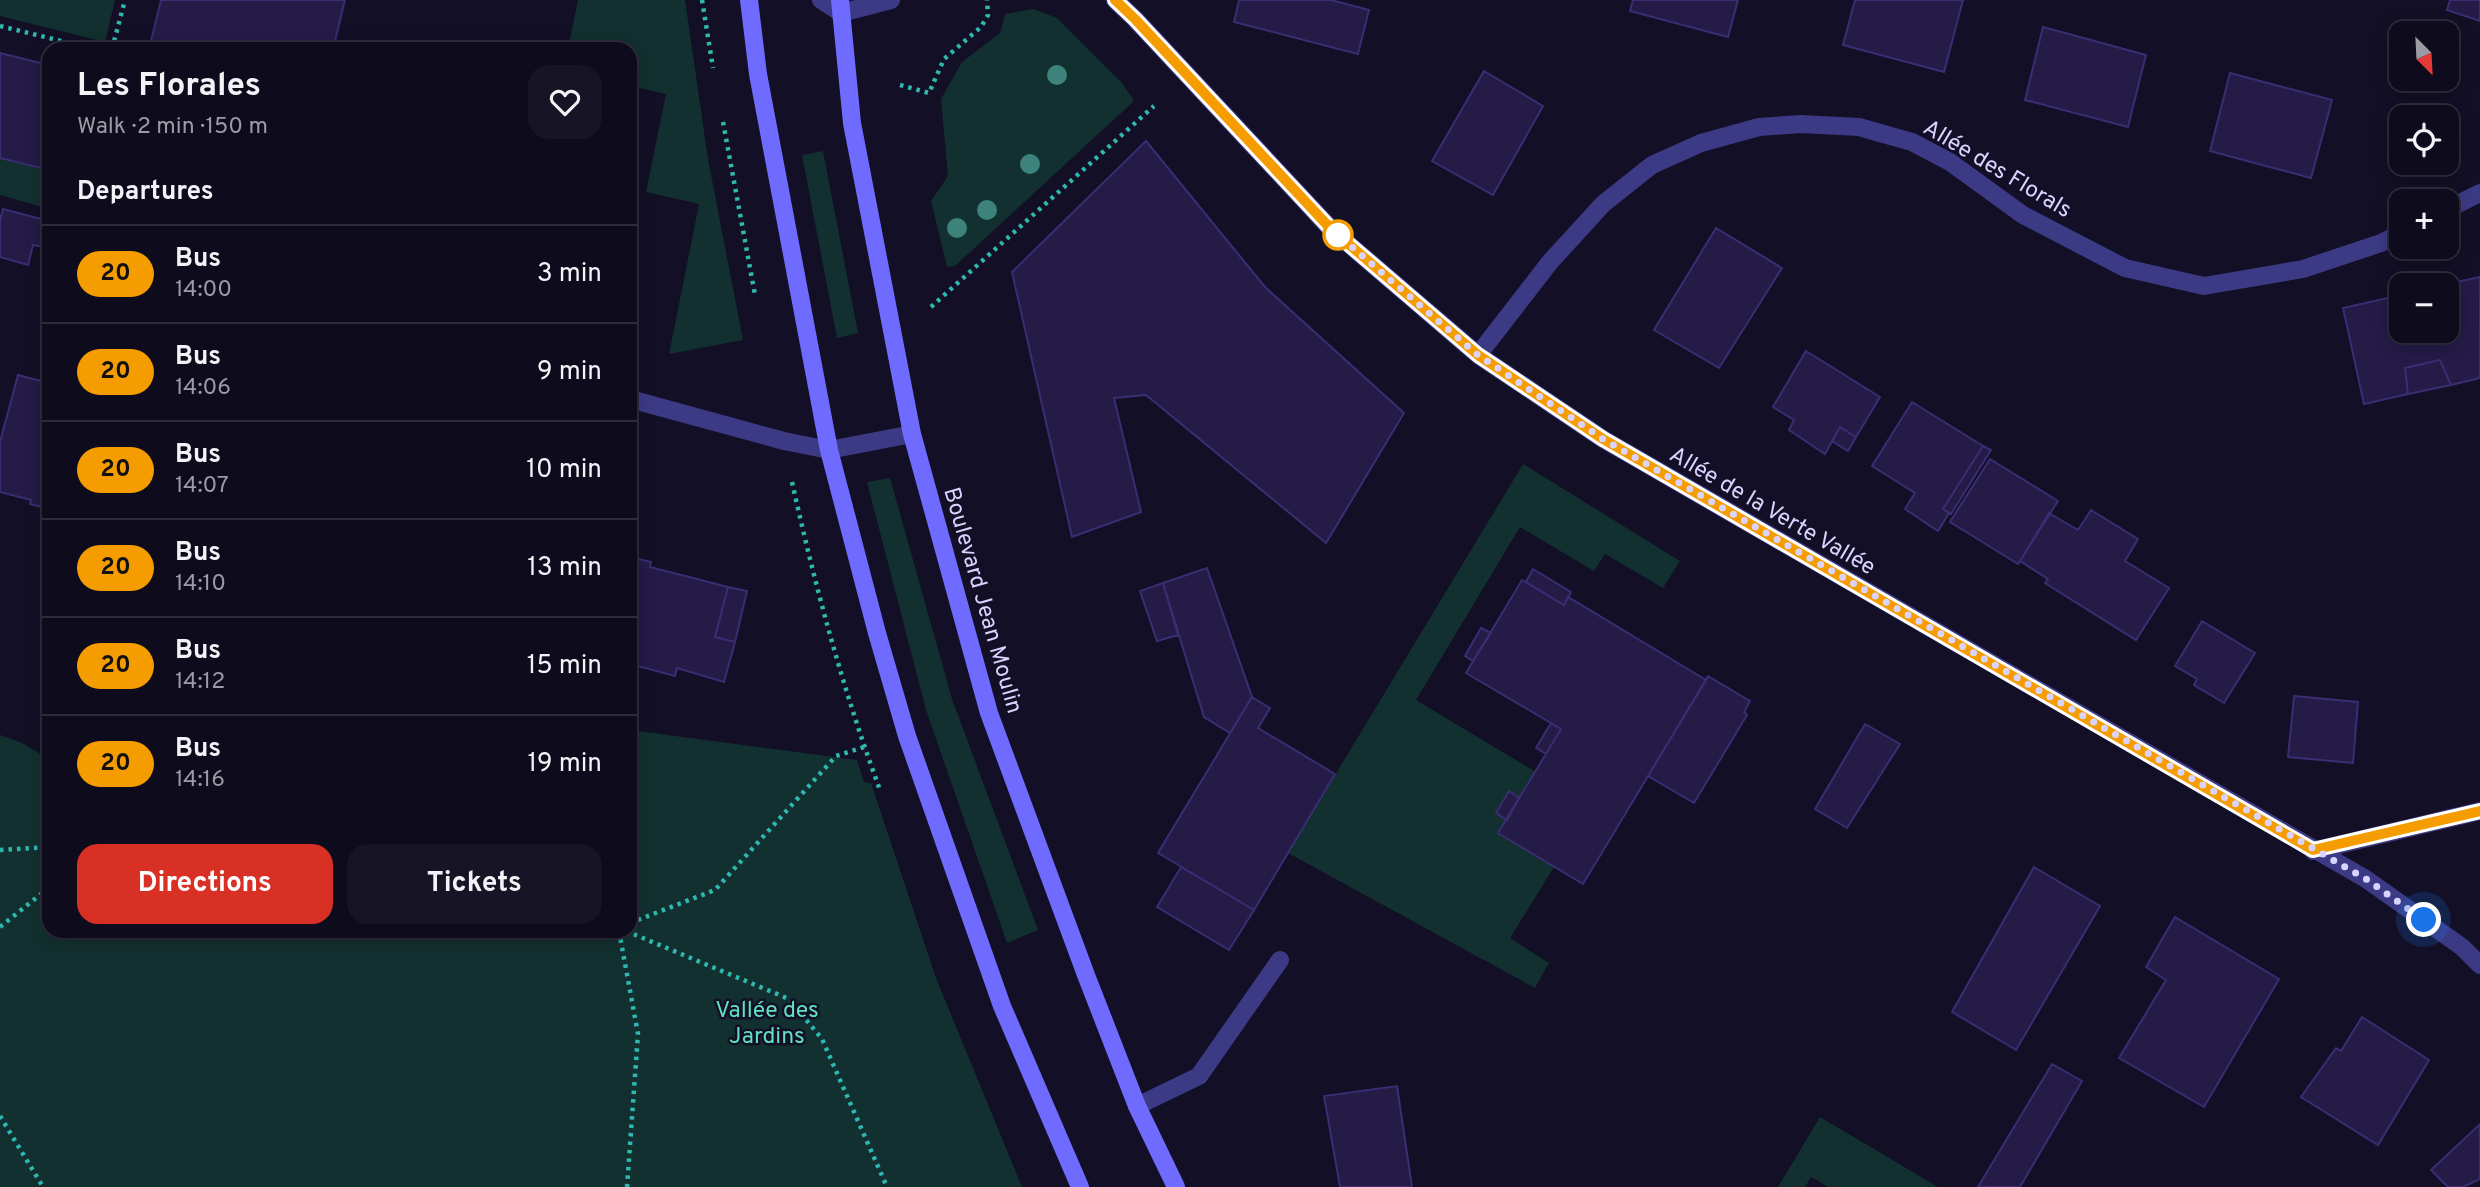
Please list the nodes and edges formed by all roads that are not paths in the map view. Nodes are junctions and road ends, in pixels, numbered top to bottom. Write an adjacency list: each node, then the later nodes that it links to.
1 (749, 0): 12 (main road)
2 (821, 0): 5 (street)
3 (891, 0): 5 (street)
4 (1115, 0): 9 (street, Allée de la Verte Vallée)
5 (840, 6): 11 (main road, Boulevard Jean Moulin)
6 (2480, 193): 7 (street)
7 (2459, 204)
8 (2389, 239): 9 (street, Allée des Florals)
9 (1478, 355): 14 (street, Allée de la Verte Vallée)
10 (637, 402): 12 (street)
11 (912, 434): 12 (street); 17 (main road, Boulevard Jean Moulin)
12 (829, 450): 18 (main road)
13 (2480, 811): 14 (street)
14 (2313, 850): 16 (street, Allée de la Verte Vallée)
15 (1280, 960): 17 (street)
16 (2480, 965)
17 (1138, 1106): 19 (main road, Boulevard Jean Moulin)
18 (1080, 1187)
19 (1176, 1187)

